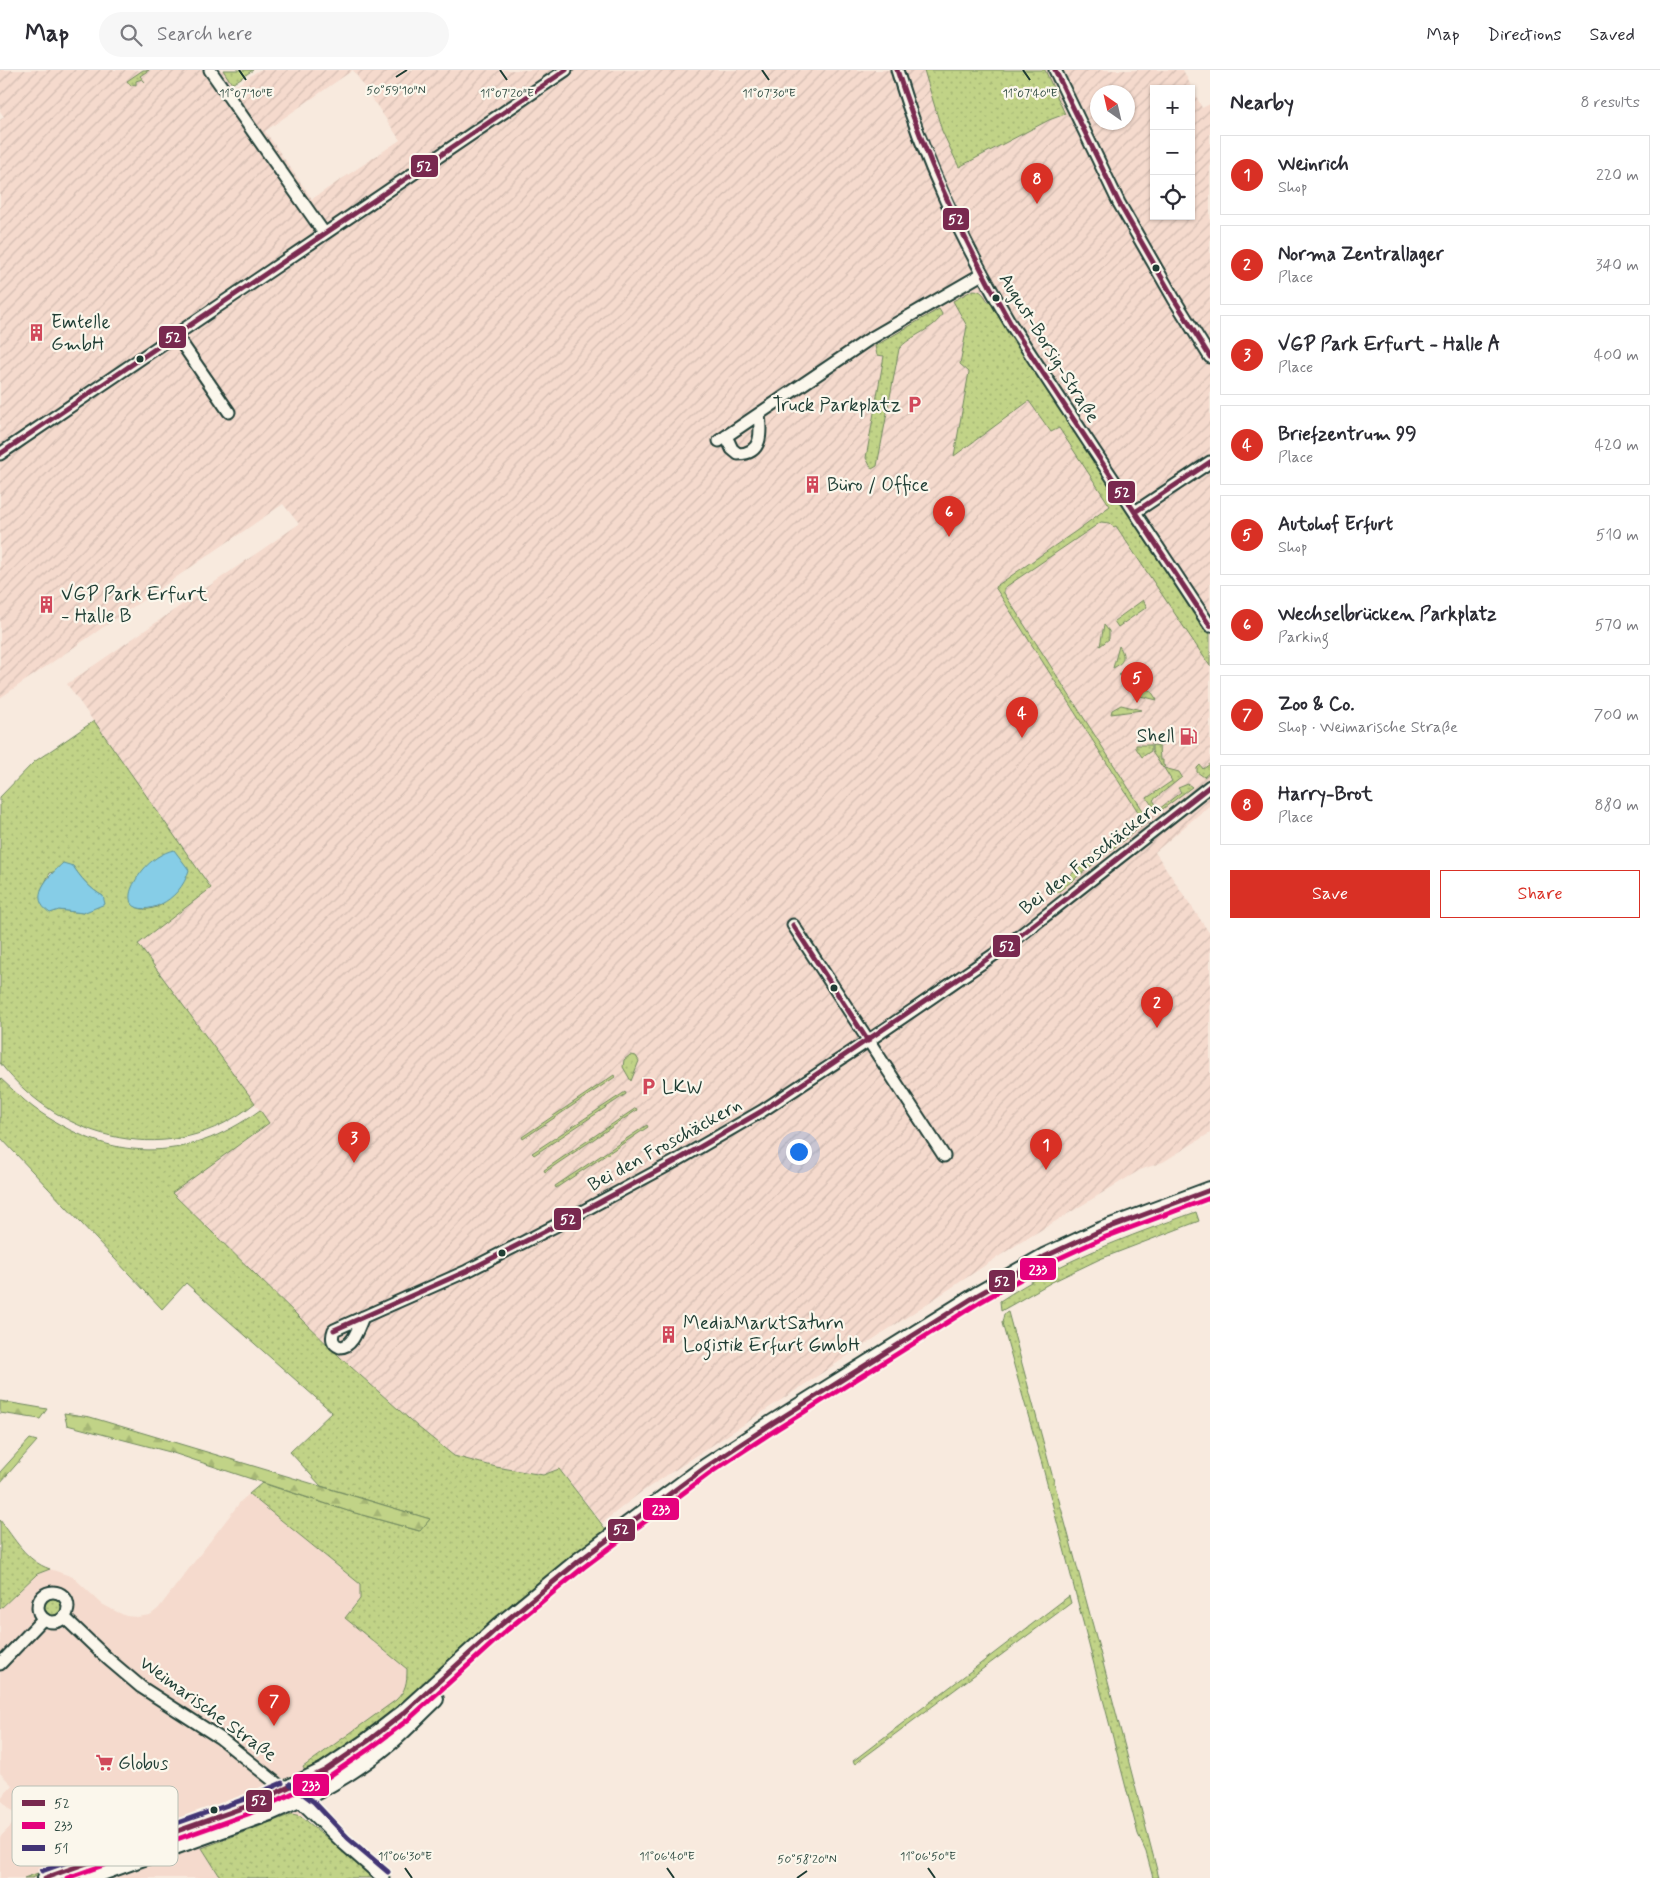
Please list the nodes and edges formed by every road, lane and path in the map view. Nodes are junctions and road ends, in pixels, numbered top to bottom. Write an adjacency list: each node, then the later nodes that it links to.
1 (210, 70): 5 (street)
2 (897, 70): 6 (street, August-Borsig-Straße)
3 (1055, 70): 8 (street)
4 (560, 72): 5 (street)
5 (324, 233): 7 (street)
6 (982, 274): 10 (street); 13 (street, August-Borsig-Straße)
7 (176, 335): 9 (street); 11 (street)
8 (1210, 356)
9 (229, 412)
10 (759, 414): 10 (street)
11 (0, 454)
12 (1210, 462): 13 (street)
13 (1135, 512): 14 (street, August-Borsig-Straße)
14 (1210, 626)
15 (1210, 786): 17 (street, Bei den Froschäckern)
16 (793, 925): 17 (street)
17 (868, 1041): 18 (street); 21 (street, Bei den Froschäckern)
18 (944, 1156)
19 (1210, 1190): 25 (highway)
20 (1210, 1201): 25 (highway)
21 (363, 1317)
22 (64, 1617): 23 (street); 23 (street); 26 (street, Weimarische Straße)
23 (43, 1619): 24 (street)
24 (0, 1664)
25 (426, 1700): 26 (highway); 27 (highway)
26 (285, 1790): 27 (main road); 28 (main road)
27 (299, 1800): 29 (main road); 34 (street)
28 (178, 1830)
29 (178, 1846)
30 (78, 1866): 32 (main road)
31 (122, 1866): 33 (main road)
32 (45, 1878)
33 (88, 1878)
34 (383, 1878)

